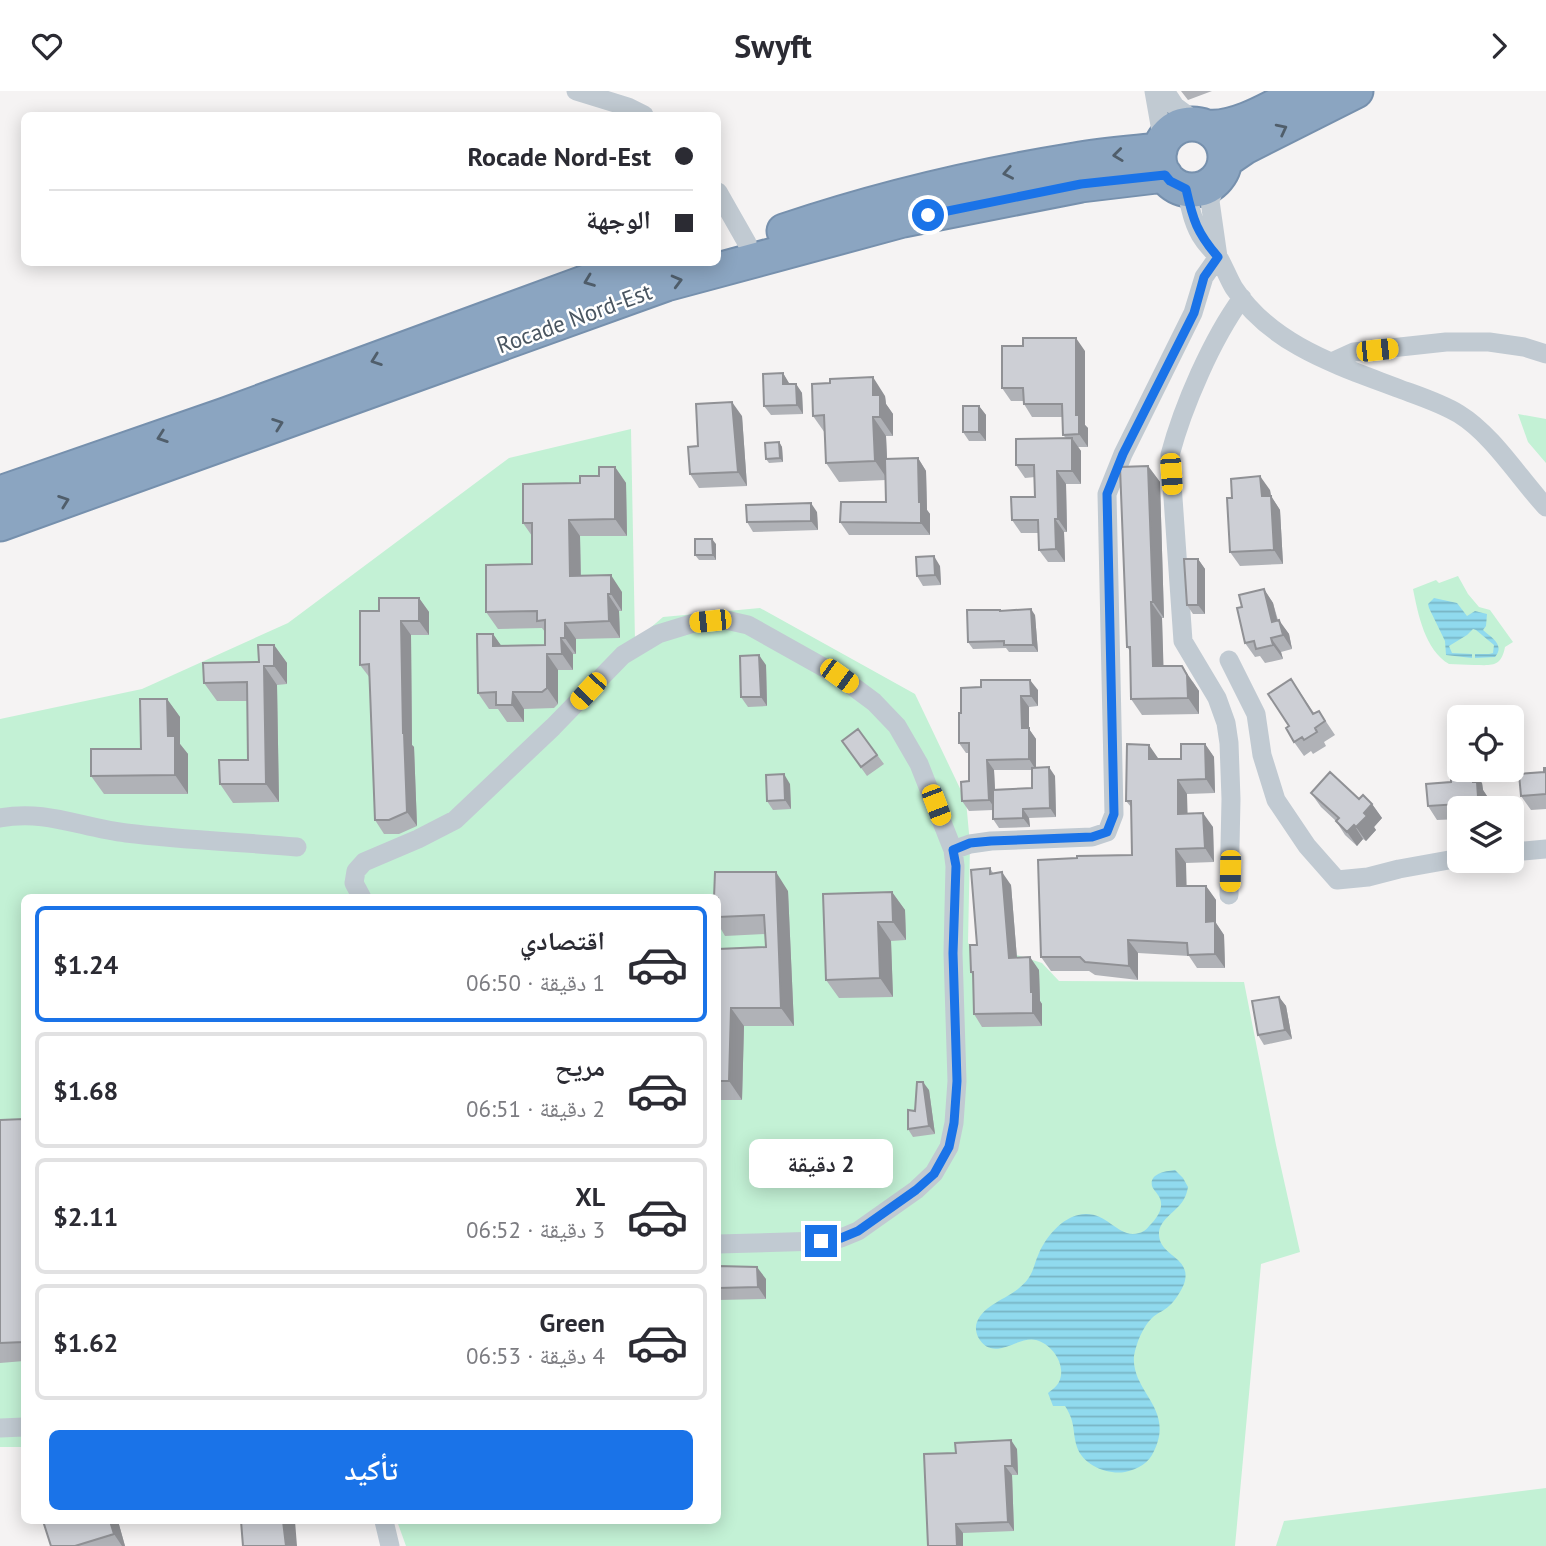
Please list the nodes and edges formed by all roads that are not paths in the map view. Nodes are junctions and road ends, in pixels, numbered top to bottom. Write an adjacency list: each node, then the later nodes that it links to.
1 (576, 91): 6 (street)
2 (1154, 91): 8 (street)
3 (1165, 91): 7 (street)
4 (1304, 91): 7 (highway)
5 (1356, 91): 9 (highway, one-way to 5)
6 (638, 112)
7 (1203, 126): 8 (highway); 9 (highway)
8 (1168, 164): 9 (highway); 11 (highway, one-way to 11); 12 (street); 19 (highway, Rocade Nord-Est, one-way to 8)
9 (1221, 171): 12 (street)
10 (721, 204): 11 (street)
11 (732, 246)
12 (1218, 257): 14 (street); 24 (street)
13 (642, 266): 17 (highway, Rocade Nord-Est, one-way to 17)
14 (1242, 298): 16 (street); 28 (street)
15 (1546, 355): 16 (street)
16 (1332, 362): 18 (street)
17 (0, 493)
18 (1546, 507)
19 (0, 524)
20 (1229, 660): 26 (street)
21 (0, 818): 22 (street)
22 (297, 847)
23 (1546, 849): 25 (street)
24 (953, 850): 27 (street); 29 (street)
25 (1524, 851)
26 (1447, 860)
27 (360, 894)
28 (1229, 895)
29 (721, 1244)
30 (21, 1427): 31 (street)
31 (0, 1428)
32 (385, 1524): 33 (street)
33 (390, 1546)

